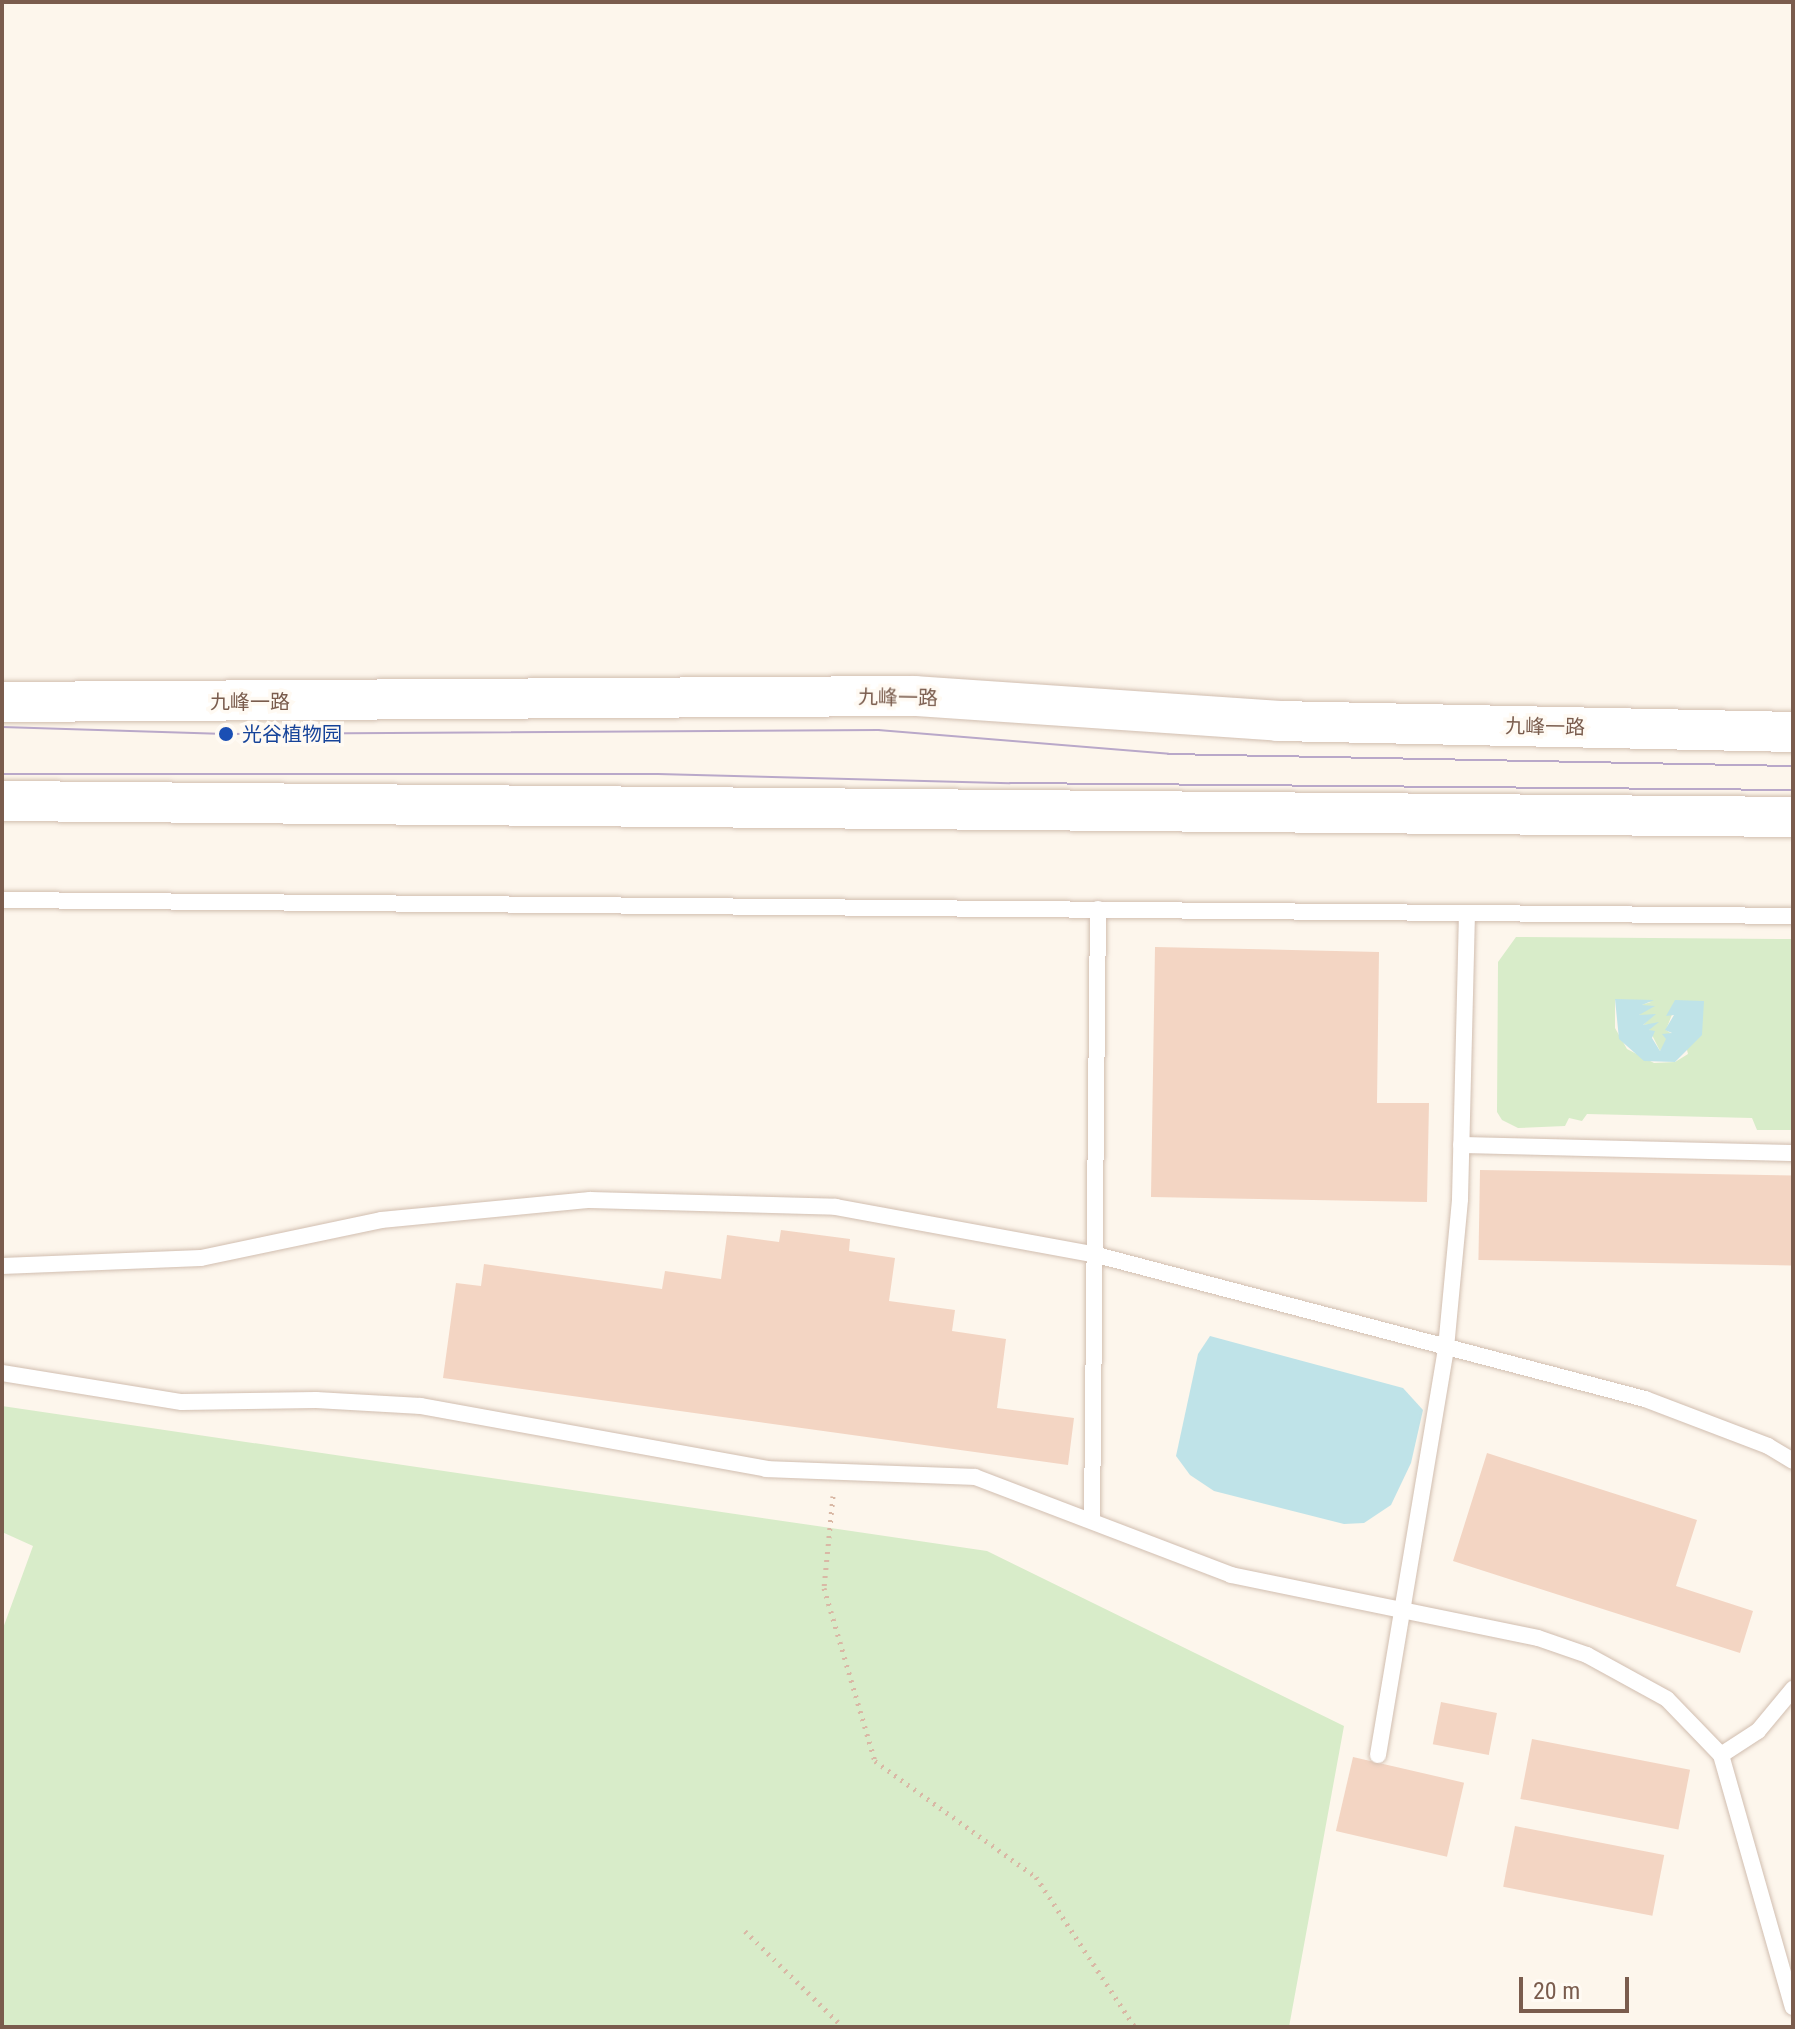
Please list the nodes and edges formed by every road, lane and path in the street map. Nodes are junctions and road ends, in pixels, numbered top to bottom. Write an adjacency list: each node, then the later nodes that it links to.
1 (2, 702): 2 (street, 九峰一路)
2 (1793, 732)
3 (2, 801): 4 (street)
4 (1793, 817)
5 (2, 900): 6 (lane)
6 (1098, 909): 7 (lane); 11 (lane)
7 (1467, 913): 8 (lane); 9 (lane)
8 (1793, 916)
9 (1461, 1145): 10 (lane); 13 (lane)
10 (1793, 1153)
11 (1093, 1254): 12 (lane); 13 (lane); 17 (lane)
12 (2, 1266)
13 (1446, 1348): 15 (lane); 18 (lane)
14 (2, 1373): 16 (lane)
15 (1793, 1461)
16 (835, 1471): 17 (lane); 25 (path)
17 (1092, 1520): 18 (lane)
18 (1404, 1610): 20 (lane); 21 (lane)
19 (1793, 1689): 21 (lane)
20 (1378, 1755)
21 (1721, 1755): 23 (lane)
22 (745, 1931): 24 (path)
23 (1793, 2007)
24 (843, 2027)
25 (1135, 2027)

